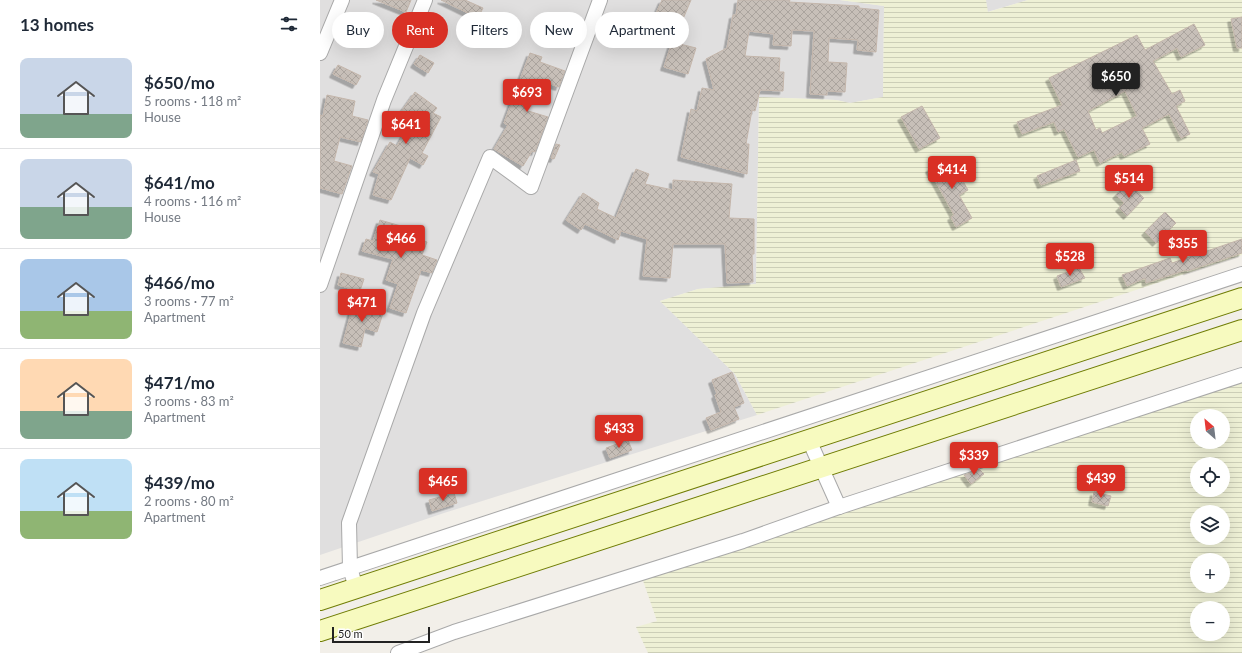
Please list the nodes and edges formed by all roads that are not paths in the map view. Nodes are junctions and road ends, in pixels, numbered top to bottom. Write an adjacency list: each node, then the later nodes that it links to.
1 (342, 0): 4 (street)
2 (425, 0): 6 (street)
3 (600, 0): 13 (street)
4 (320, 53)
5 (1242, 274): 13 (street)
6 (320, 286)
7 (1242, 298): 10 (main road)
8 (1242, 330): 11 (main road)
9 (1242, 375): 12 (street)
10 (809, 440): 11 (street); 15 (main road)
11 (822, 467): 12 (street); 17 (main road)
12 (839, 507): 18 (street)
13 (350, 568): 14 (street); 15 (street)
14 (320, 578)
15 (356, 588): 16 (main road)
16 (320, 600)
17 (320, 631)
18 (398, 653)

